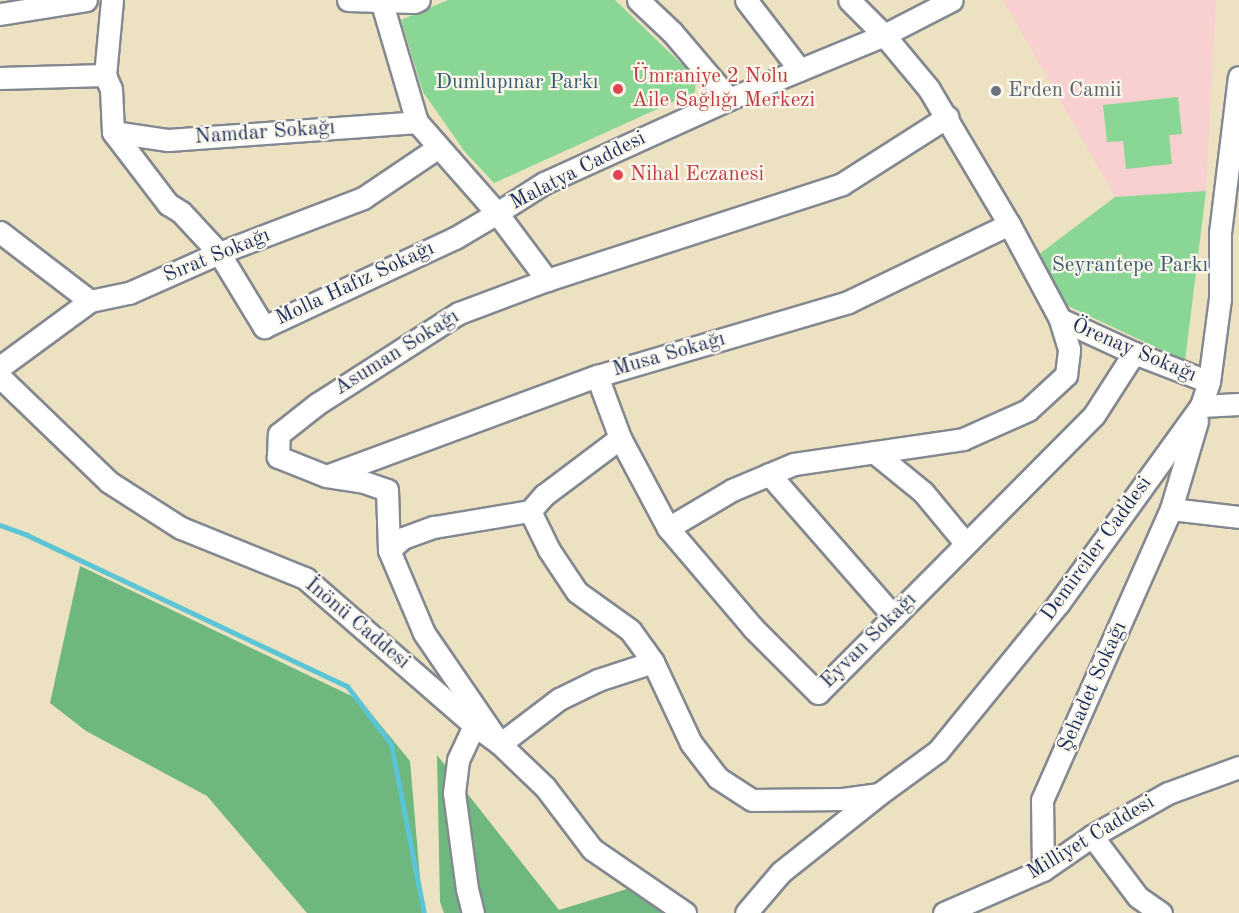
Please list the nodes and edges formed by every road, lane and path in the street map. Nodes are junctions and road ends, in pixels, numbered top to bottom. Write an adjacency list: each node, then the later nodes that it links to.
1 (86, 0): 10 (street)
2 (112, 0): 13 (street)
3 (348, 0): 9 (street)
4 (419, 0): 9 (street)
5 (638, 0): 16 (street)
6 (746, 0): 12 (street)
7 (849, 0): 11 (street)
8 (952, 0): 11 (street, Malatya Caddesi)
9 (381, 1): 19 (street, Malatya Caddesi)
10 (0, 14)
11 (884, 35): 12 (street, Malatya Caddesi); 17 (street)
12 (800, 70): 16 (street, Malatya Caddesi)
13 (105, 75): 15 (street); 20 (street)
14 (1239, 77): 18 (street, Demirciler Caddesi)
15 (0, 78)
16 (729, 99): 22 (street, Malatya Caddesi)
17 (947, 117): 23 (street); 26 (street, Asuman Sokağı)
18 (1236, 117): 27 (street, Demirciler Caddesi)
19 (417, 122): 20 (street, Namdar Sokağı); 21 (street, Malatya Caddesi)
20 (113, 132): 25 (street, Molla Hafız Sokağı)
21 (437, 148): 22 (street, Malatya Caddesi); 25 (street, Sırat Sokağı)
22 (497, 213): 25 (street, Molla Hafız Sokağı); 26 (street)
23 (1009, 224): 29 (street); 32 (street, Musa Sokağı)
24 (0, 232): 28 (street)
25 (219, 253): 28 (street, Sırat Sokağı)
26 (547, 280): 40 (street, Asuman Sokağı)
27 (1230, 280): 34 (street, Demirciler Caddesi)
28 (90, 301): 31 (street, Sırat Sokağı)
29 (1060, 319): 30 (street, Örenay Sokağı); 38 (street)
30 (1134, 353): 34 (street, Örenay Sokağı); 45 (street, Eyvan Sokağı)
31 (0, 367)
32 (597, 376): 37 (street, Eyvan Sokağı); 40 (street, Musa Sokağı)
33 (0, 377): 49 (street, İnönü Caddesi)
34 (1209, 382): 36 (street, Demirciler Caddesi)
35 (1239, 404): 36 (street, Örenay Sokağı)
36 (1201, 406): 41 (street, Şehadet Sokağı); 52 (street, Demirciler Caddesi)
37 (620, 438): 42 (street); 44 (street, Eyvan Sokağı)
38 (874, 452): 39 (street); 45 (street)
39 (770, 474): 44 (street); 47 (street)
40 (326, 476): 46 (street, Asuman Sokağı)
41 (1171, 509): 43 (street); 54 (street, Şehadet Sokağı)
42 (530, 511): 46 (street); 48 (street)
43 (1239, 517)
44 (668, 528): 47 (street, Eyvan Sokağı)
45 (966, 544): 47 (street, Eyvan Sokağı)
46 (389, 550): 50 (street, Asuman Sokağı)
47 (894, 617)
48 (653, 662): 50 (street); 52 (street)
49 (474, 725): 50 (street, İnönü Caddesi); 55 (street)
50 (500, 744): 56 (street, İnönü Caddesi)
51 (1239, 767): 53 (street, Milliyet Caddesi)
52 (879, 794): 57 (street, Demirciler Caddesi)
53 (1092, 836): 54 (street, Milliyet Caddesi); 59 (street)
54 (1043, 870): 58 (street, Milliyet Caddesi)
55 (473, 913)
56 (685, 913)
57 (746, 913)
58 (944, 913)
59 (1161, 913)

